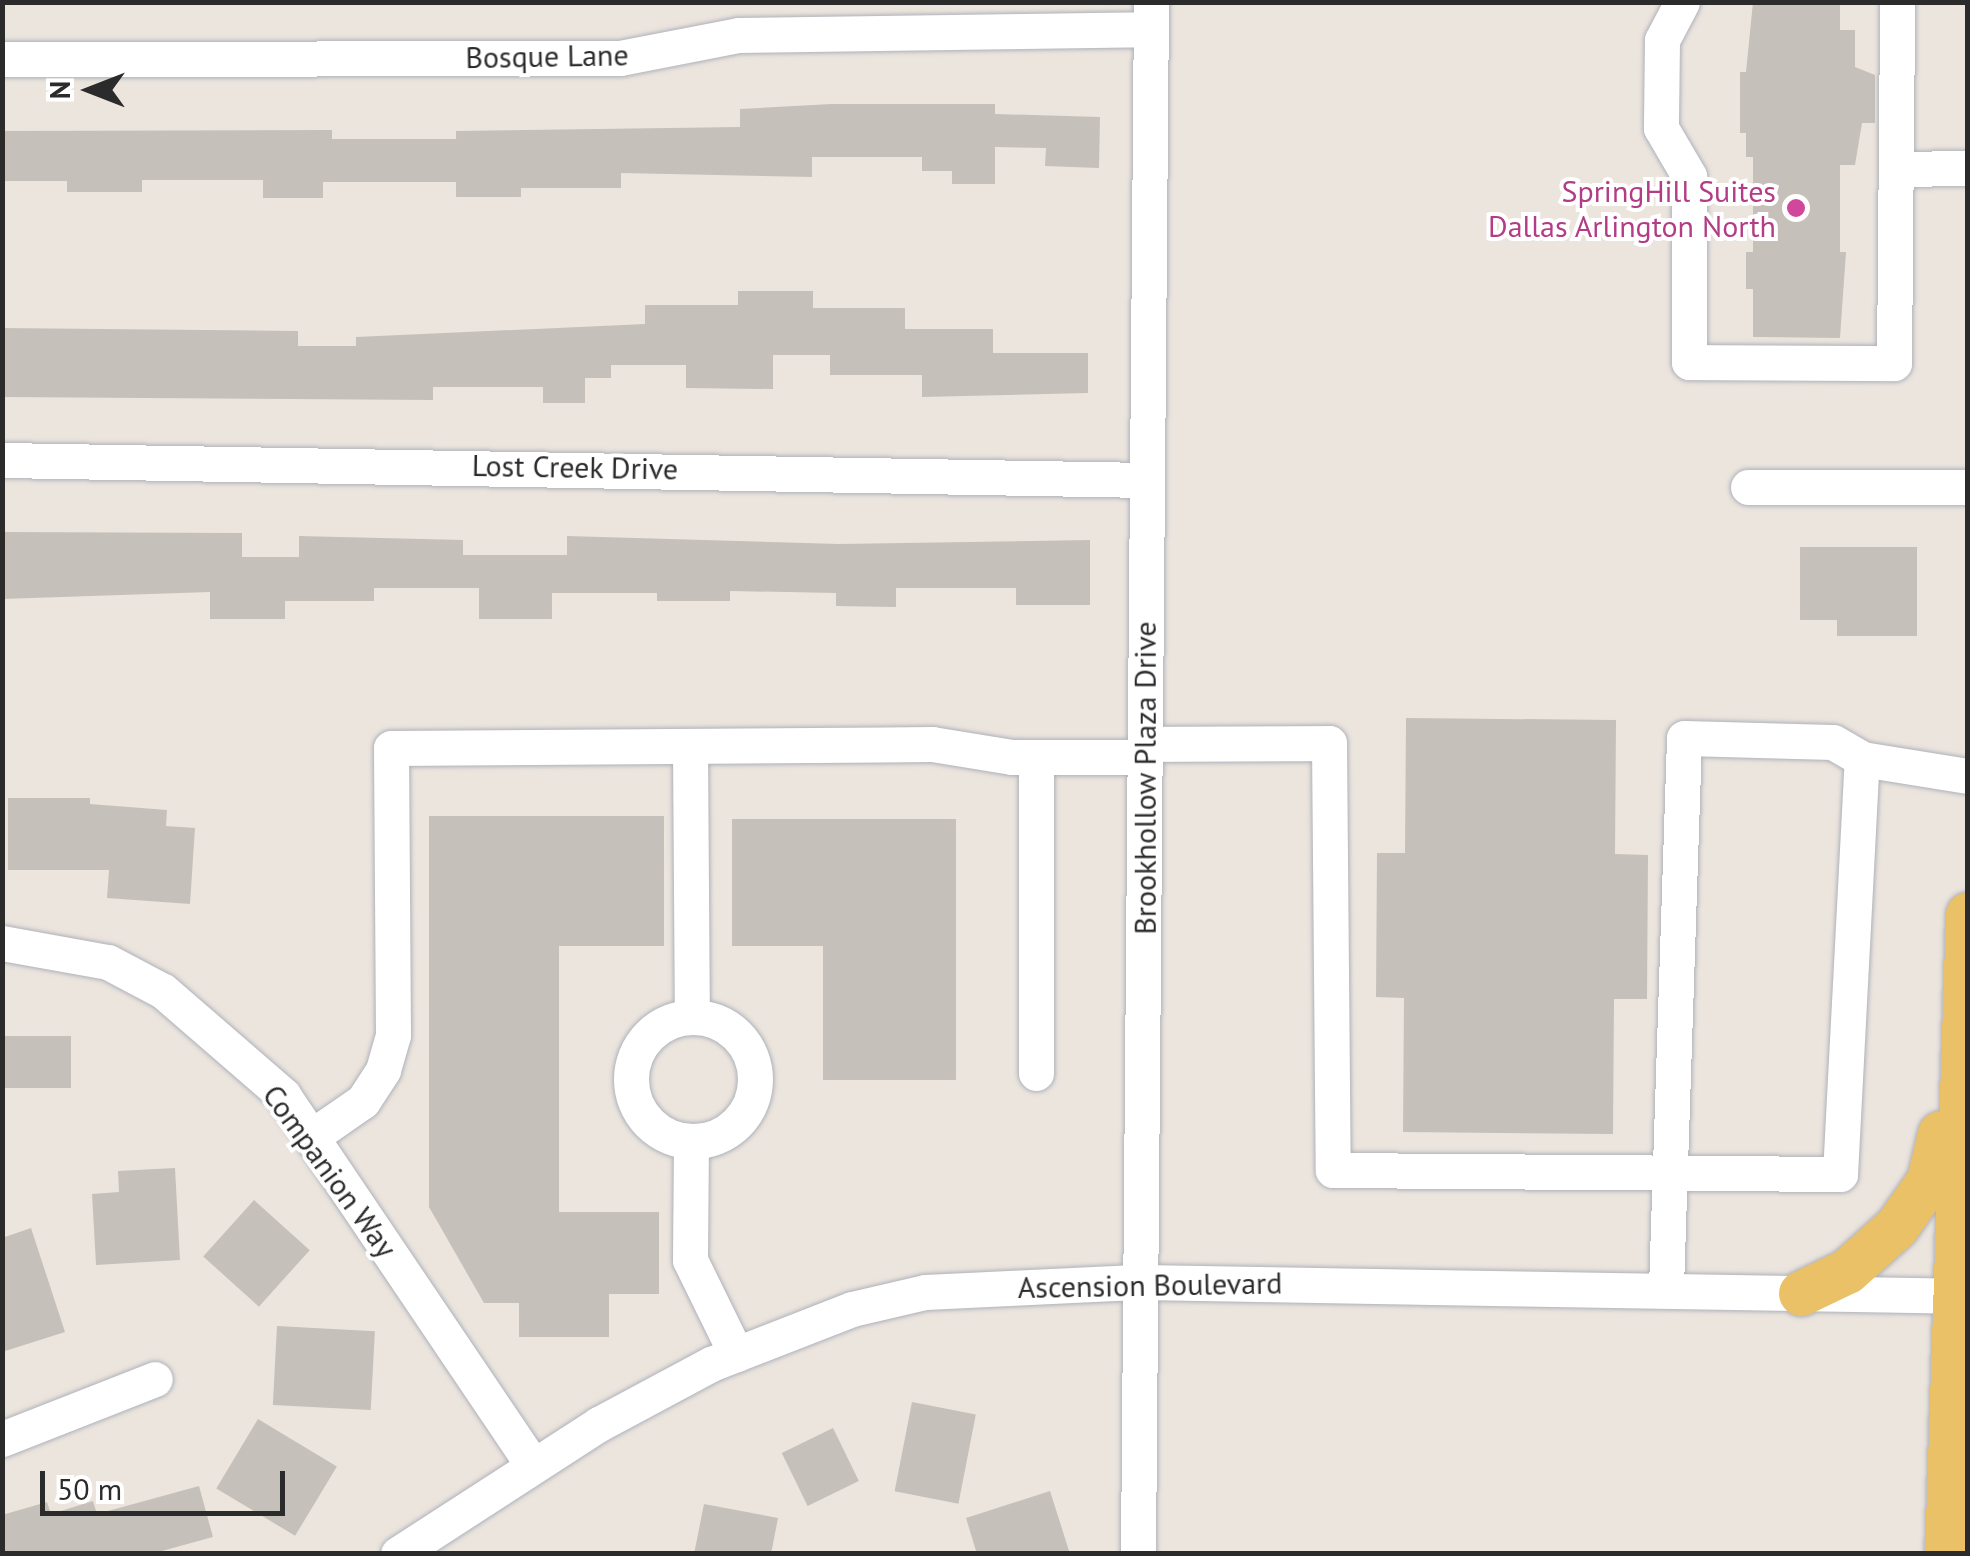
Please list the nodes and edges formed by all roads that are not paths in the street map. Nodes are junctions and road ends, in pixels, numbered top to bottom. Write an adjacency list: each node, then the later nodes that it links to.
1 (1682, 2): 6 (street)
2 (1897, 2): 6 (street)
3 (1151, 16): 4 (street, Bosque Lane); 8 (street, Brookhollow Plaza Drive)
4 (2, 59)
5 (1968, 168): 6 (street)
6 (1896, 169)
7 (2, 460): 8 (street, Lost Creek Drive)
8 (1147, 480): 12 (street, Brookhollow Plaza Drive)
9 (1748, 486): 10 (street)
10 (1968, 486)
11 (690, 746): 13 (street); 18 (street); 21 (street)
12 (1144, 751): 13 (street); 23 (street); 24 (street, Brookhollow Plaza Drive)
13 (1036, 757): 20 (street)
14 (1862, 759): 15 (street); 23 (street); 23 (street)
15 (1968, 776)
16 (1968, 914): 19 (main road)
17 (2, 943): 21 (street, Companion Way)
18 (692, 1016): 22 (street); 22 (street)
19 (1959, 1058): 26 (main road); 27 (main road)
20 (1036, 1073)
21 (311, 1137): 31 (street, Companion Way)
22 (691, 1142): 28 (street)
23 (1674, 1174): 25 (street)
24 (1141, 1282): 25 (street, Ascension Boulevard); 28 (street, Ascension Boulevard); 33 (street, Brookhollow Plaza Drive)
25 (1666, 1287): 26 (street, Ascension Boulevard)
26 (1801, 1293): 27 (street, Ascension Boulevard)
27 (1959, 1296): 34 (main road)
28 (736, 1354): 31 (street, Ascension Boulevard)
29 (155, 1379): 30 (street)
30 (2, 1439)
31 (533, 1466): 32 (street, Ascension Boulevard)
32 (398, 1554)
33 (1138, 1554)
34 (1947, 1554)

